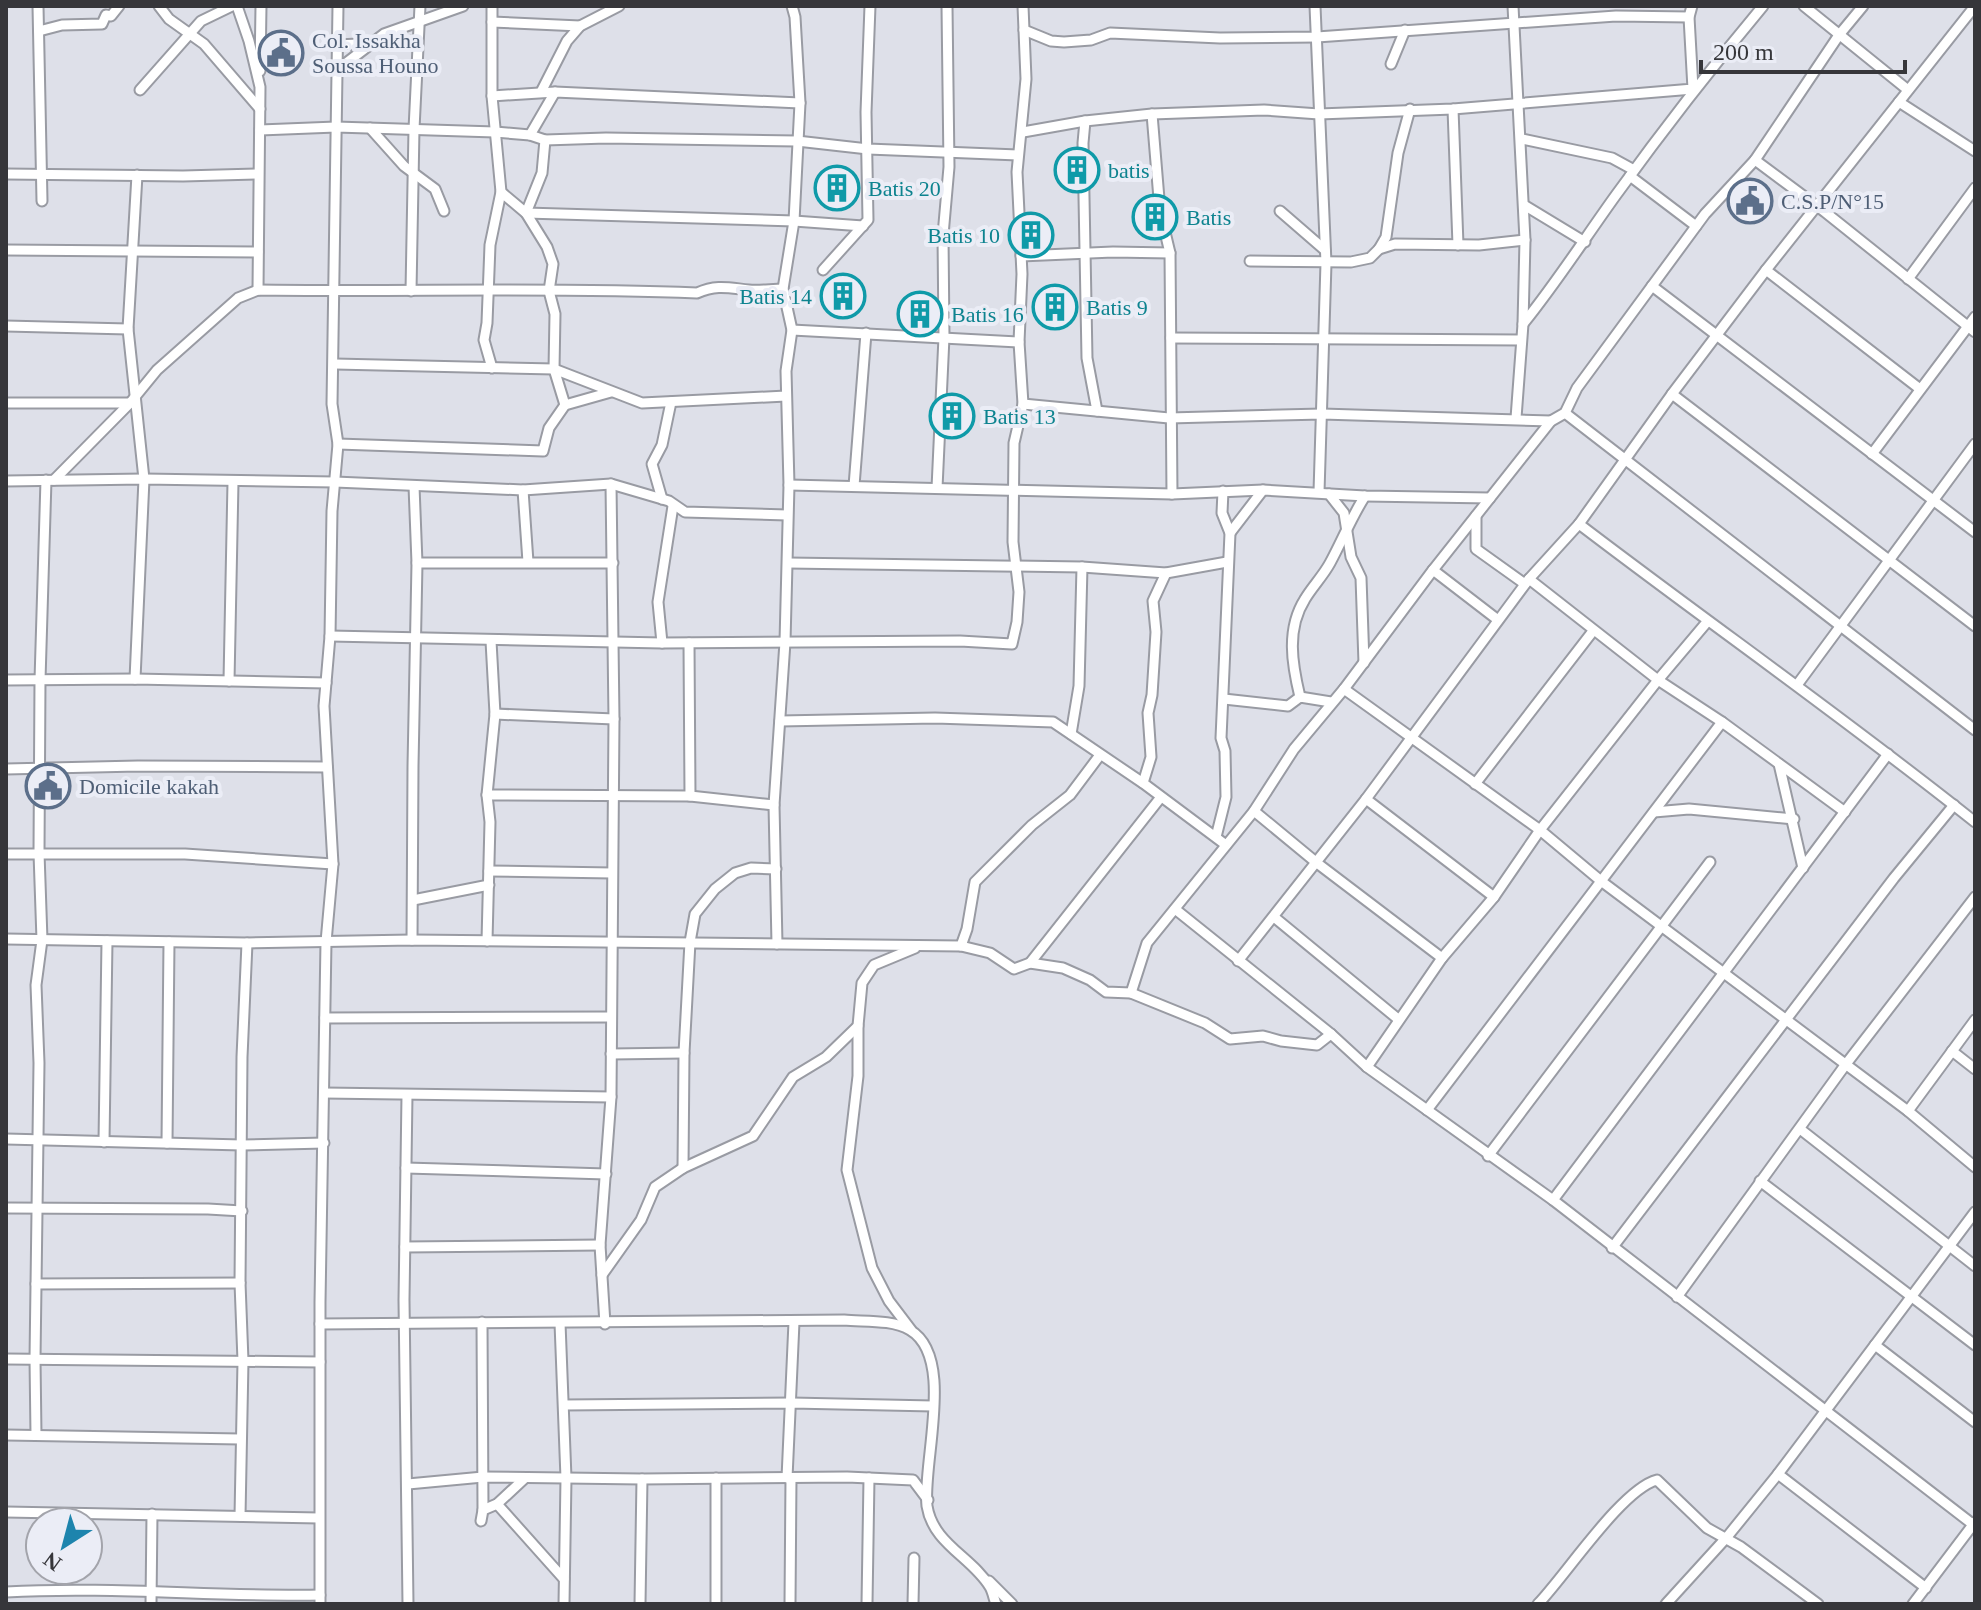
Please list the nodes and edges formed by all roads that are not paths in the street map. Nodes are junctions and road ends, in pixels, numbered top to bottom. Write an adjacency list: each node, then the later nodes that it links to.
1 (38, 6): 29 (street)
2 (119, 6): 29 (street)
3 (159, 6): 30 (street)
4 (234, 6): 30 (street); 38 (street)
5 (261, 6): 38 (street)
6 (338, 6): 35 (street)
7 (420, 6): 23 (street)
8 (463, 6): 23 (street)
9 (492, 6): 24 (street)
10 (619, 6): 26 (street)
11 (792, 6): 47 (street)
12 (870, 6): 64 (street)
13 (947, 6): 66 (street)
14 (1023, 6): 27 (street)
15 (1315, 6): 32 (street)
16 (1513, 6): 25 (street)
17 (1692, 6): 22 (street)
18 (1763, 6): 39 (street)
19 (1804, 6): 31 (street)
20 (1863, 6): 31 (street)
21 (1975, 6): 41 (street)
22 (1689, 17): 25 (street); 39 (street)
23 (419, 20): 33 (street); 34 (street)
24 (492, 22): 26 (street); 44 (street)
25 (1513, 24): 28 (street); 45 (street)
26 (580, 26): 42 (street)
27 (1024, 30): 32 (street); 59 (street)
28 (1405, 30): 32 (street); 36 (street)
29 (39, 31): 72 (street)
30 (189, 33): 40 (street); 48 (street)
31 (1839, 35): 41 (street); 68 (street)
32 (1317, 37): 52 (street)
33 (417, 41): 34 (street); 56 (street)
34 (372, 43): 35 (street); 37 (street)
35 (338, 45): 37 (street)
36 (1391, 64)
37 (337, 70): 54 (street)
38 (260, 87): 48 (street)
39 (1693, 89): 45 (street); 70 (street)
40 (140, 90)
41 (1908, 90): 46 (street)
42 (541, 92): 43 (street); 44 (street)
43 (555, 92): 47 (street); 60 (street)
44 (492, 96): 58 (street)
45 (1519, 102): 50 (street); 61 (street)
46 (1899, 102): 65 (street); 79 (street)
47 (800, 103): 63 (street)
48 (260, 109): 57 (street)
49 (1410, 109): 50 (street); 52 (street); 89 (street)
50 (1453, 109): 88 (street)
51 (1152, 114): 52 (street); 53 (street); 95 (street)
52 (1319, 114): 92 (street)
53 (1085, 121): 59 (street); 94 (street)
54 (336, 127): 55 (street); 57 (street); 106 (street)
55 (370, 128): 56 (street); 69 (street)
56 (414, 129): 58 (street); 69 (street)
57 (260, 130): 73 (street)
58 (495, 132): 60 (street); 76 (street)
59 (1023, 132): 67 (street)
60 (530, 135): 62 (street)
61 (1522, 139): 70 (street); 78 (street)
62 (545, 140): 63 (street); 82 (street)
63 (797, 141): 64 (street); 83 (street)
64 (868, 149): 66 (street); 84 (street)
65 (1975, 151)
66 (947, 152): 67 (street); 117 (street)
67 (1018, 155): 96 (street)
68 (1755, 160): 79 (street); 85 (street)
69 (413, 173): 80 (street); 107 (street)
70 (1632, 173): 85 (street); 87 (street)
71 (6, 174): 72 (street)
72 (41, 174): 74 (street); 77 (street)
73 (258, 174): 74 (street); 93 (street)
74 (137, 175): 91 (street)
75 (1975, 188): 101 (street)
76 (501, 192): 82 (street); 103 (street)
77 (42, 201)
78 (1524, 205): 86 (street); 87 (street)
79 (1816, 206): 100 (street); 101 (street)
80 (444, 211)
81 (1280, 211): 92 (street)
82 (526, 213): 83 (street); 108 (street)
83 (794, 221): 84 (street); 104 (street)
84 (863, 226): 99 (street)
85 (1696, 226): 102 (street)
86 (1525, 240): 88 (street); 110 (street)
87 (1585, 242): 110 (street)
88 (1458, 245): 89 (street)
89 (1379, 249): 98 (street)
90 (6, 250): 91 (street)
91 (133, 250): 93 (street); 112 (street)
92 (1325, 250): 98 (street)
93 (258, 252): 105 (street)
94 (1084, 252): 95 (street); 96 (street); 134 (street)
95 (1170, 253): 119 (street)
96 (1021, 256): 121 (street)
97 (1250, 261): 98 (street)
98 (1326, 263): 118 (street)
99 (823, 270)
100 (1766, 270): 116 (street); 125 (street)
101 (1908, 279): 114 (street)
102 (1652, 286): 116 (street); 135 (street)
103 (487, 289): 107 (street); 108 (street); 123 (street)
104 (783, 289): 108 (street); 113 (street)
105 (258, 290): 106 (street); 129 (street)
106 (334, 291): 107 (street); 122 (street)
107 (411, 291)
108 (549, 291): 124 (street)
109 (1975, 317): 114 (street)
110 (1523, 324): 120 (street)
111 (6, 326): 112 (street)
112 (128, 329): 129 (street)
113 (792, 330): 115 (street); 128 (street)
114 (1971, 330): 125 (street)
115 (866, 333): 117 (street); 152 (street)
116 (1716, 336): 127 (street); 142 (street)
117 (944, 337): 121 (street); 153 (street)
118 (1323, 337): 119 (street); 120 (street); 136 (street)
119 (1171, 338): 137 (street)
120 (1521, 340): 138 (street)
121 (1019, 342): 132 (street)
122 (335, 364): 123 (street); 140 (street)
123 (492, 368): 124 (street)
124 (554, 369): 126 (street); 133 (street)
125 (1920, 389): 142 (street)
126 (611, 392): 130 (street); 133 (street)
127 (1672, 394): 143 (street); 172 (street)
128 (786, 396): 130 (street); 150 (street)
129 (135, 400): 131 (street); 144 (street); 145 (street)
130 (671, 402): 162 (street)
131 (6, 403)
132 (1023, 404): 134 (street); 154 (street)
133 (565, 405): 140 (street)
134 (1097, 411): 137 (street)
135 (1565, 413): 139 (street); 143 (street)
136 (1322, 414): 137 (street); 138 (street); 158 (street)
137 (1169, 418): 159 (street)
138 (1516, 418): 139 (street)
139 (1551, 421): 161 (street)
140 (338, 444): 148 (street)
141 (1975, 444): 164 (street)
142 (1872, 454): 164 (street)
143 (1628, 460): 168 (street); 185 (street)
144 (144, 479): 145 (street); 147 (street); 196 (street)
145 (50, 480): 146 (street); 198 (street)
146 (6, 481)
147 (233, 482): 148 (street); 200 (street)
148 (335, 482): 151 (street); 188 (street)
149 (611, 484): 155 (street); 162 (street); 176 (street)
150 (789, 485): 152 (street); 166 (street)
151 (414, 486): 155 (street); 175 (street)
152 (854, 486): 153 (street)
153 (937, 488): 154 (street)
154 (1015, 489): 159 (street); 178 (street)
155 (523, 490): 173 (street)
156 (1263, 490): 157 (street); 158 (street); 171 (street)
157 (1223, 491): 159 (street); 171 (street)
158 (1324, 493): 160 (street); 169 (street)
159 (1172, 494)
160 (1365, 496): 163 (street); 169 (street)
161 (1490, 498): 163 (street); 167 (street)
162 (662, 499): 165 (street)
163 (1477, 499): 167 (street)
164 (1933, 500): 170 (street); 172 (street)
165 (673, 506): 166 (street); 193 (street)
166 (787, 515): 177 (street)
167 (1476, 516): 180 (street); 182 (street)
168 (1579, 524): 182 (street); 184 (street)
169 (1346, 527): 195 (street); 204 (street)
170 (1975, 532)
171 (1230, 533): 174 (street)
172 (1888, 558): 185 (street); 186 (street)
173 (528, 562): 175 (street); 176 (street)
174 (1227, 562): 181 (street); 205 (street)
175 (417, 563): 189 (street)
176 (613, 563): 191 (street)
177 (788, 563): 178 (street); 192 (street)
178 (1016, 567): 179 (street); 192 (street)
179 (1082, 567): 181 (street); 212 (street)
180 (1433, 570): 183 (street); 195 (street)
181 (1166, 573): 220 (street)
182 (1527, 582): 183 (street); 187 (street)
183 (1498, 620): 213 (street)
184 (1707, 622): 199 (street); 202 (street)
185 (1841, 625): 202 (street); 211 (street)
186 (1975, 626)
187 (1593, 631): 199 (street); 221 (street)
188 (330, 636): 189 (street); 201 (street)
189 (416, 637): 190 (street); 250 (street)
190 (491, 641): 191 (street); 207 (street)
191 (612, 642): 193 (street); 208 (street)
192 (785, 642): 194 (street); 209 (street)
193 (662, 643): 194 (street)
194 (689, 643): 224 (street)
195 (1364, 663): 203 (street)
196 (135, 679): 198 (street); 200 (street)
197 (6, 680): 198 (street)
198 (40, 680): 218 (street)
199 (1658, 680): 210 (street); 234 (street)
200 (229, 681): 201 (street)
201 (326, 683): 217 (street)
202 (1797, 685): 214 (street)
203 (1344, 689): 206 (street); 213 (street)
204 (1300, 697): 205 (street); 206 (street)
205 (1224, 699): 235 (street)
206 (1331, 702): 229 (street)
207 (495, 714): 208 (street); 222 (street)
208 (614, 719): 223 (street)
209 (780, 721): 212 (street); 227 (street)
210 (1722, 722): 216 (street); 230 (street)
211 (1975, 730)
212 (1071, 734): 215 (street)
213 (1411, 737): 221 (street); 226 (street)
214 (1888, 754): 228 (street); 231 (street)
215 (1100, 755): 220 (street); 267 (street)
216 (1779, 764): 231 (street); 232 (street)
217 (327, 767): 218 (street); 241 (street)
218 (42, 768): 219 (street); 237 (street)
219 (6, 769)
220 (1143, 783): 225 (street)
221 (1475, 784): 234 (street)
222 (487, 795): 223 (street); 244 (street)
223 (611, 795): 224 (street); 245 (street)
224 (690, 796): 227 (street)
225 (1161, 797): 235 (street); 270 (street)
226 (1366, 799): 240 (street); 248 (street)
227 (774, 805): 243 (street)
228 (1954, 805): 233 (street); 276 (street)
229 (1254, 811): 236 (street); 240 (street)
230 (1654, 812): 232 (street); 246 (street)
231 (1845, 812): 242 (street)
232 (1794, 819): 242 (street)
233 (1975, 822)
234 (1540, 830): 246 (street); 248 (street)
235 (1216, 837): 236 (street)
236 (1226, 845): 251 (street)
237 (39, 853): 238 (street); 241 (street); 256 (street)
238 (6, 854)
239 (1710, 862): 254 (street)
240 (1317, 863): 253 (street); 268 (street)
241 (333, 864): 261 (street)
242 (1803, 868): 271 (street)
243 (776, 869): 263 (street); 265 (street)
244 (489, 871): 245 (street); 247 (street)
245 (612, 873): 262 (street)
246 (1601, 881): 254 (street); 289 (street)
247 (489, 885): 250 (street); 259 (street)
248 (1494, 897): 268 (street)
249 (1975, 897): 252 (street)
250 (413, 900): 257 (street)
251 (1175, 909): 269 (street); 272 (street)
252 (1971, 910): 283 (street)
253 (1274, 917): 269 (street); 275 (street)
254 (1662, 927): 271 (street); 298 (street)
255 (6, 939): 256 (street)
256 (42, 940): 258 (street); 293 (street)
257 (412, 940): 259 (street); 261 (street)
258 (107, 941): 260 (street); 294 (street)
259 (487, 941): 262 (street)
260 (169, 942): 264 (street); 295 (street)
261 (326, 942): 264 (street); 274 (street)
262 (612, 942): 263 (street); 273 (street)
263 (690, 942): 265 (street); 281 (street)
264 (247, 943): 297 (street)
265 (777, 944): 266 (street)
266 (928, 945): 267 (street); 278 (street)
267 (961, 946): 270 (street)
268 (1442, 958): 275 (street)
269 (1238, 961): 279 (street)
270 (1030, 963): 272 (street)
271 (1725, 973): 276 (street); 304 (street)
272 (1131, 993): 279 (street)
273 (611, 1017): 274 (street); 282 (street)
274 (325, 1018): 286 (street)
275 (1398, 1019): 284 (street)
276 (1785, 1020): 283 (street); 312 (street)
277 (1975, 1020): 280 (street)
278 (858, 1026): 301 (street); 325 (street)
279 (1331, 1034): 284 (street)
280 (1952, 1051): 285 (street); 290 (street)
281 (684, 1053): 282 (street); 301 (street)
282 (611, 1054): 288 (street)
283 (1846, 1064): 290 (street); 291 (street)
284 (1367, 1067): 289 (street)
285 (1975, 1069)
286 (324, 1093): 287 (street); 296 (street)
287 (407, 1095): 288 (street); 300 (street)
288 (611, 1097): 302 (street)
289 (1427, 1110): 298 (street)
290 (1908, 1111): 299 (street)
291 (1800, 1129): 303 (street); 310 (street)
292 (6, 1139): 293 (street)
293 (38, 1140): 294 (street); 306 (street)
294 (104, 1142): 295 (street)
295 (167, 1143): 297 (street)
296 (324, 1143): 297 (street); 323 (street)
297 (242, 1145): 307 (street)
298 (1488, 1156): 304 (street)
299 (1975, 1167)
300 (406, 1168): 302 (street); 311 (street)
301 (683, 1168): 314 (street)
302 (606, 1174): 309 (street)
303 (1760, 1181): 317 (street); 318 (street)
304 (1553, 1200): 312 (street)
305 (6, 1208): 306 (street)
306 (37, 1209): 307 (street); 316 (street)
307 (242, 1211): 315 (street)
308 (1975, 1212): 310 (street)
309 (600, 1245): 311 (street); 314 (street)
310 (1949, 1246): 313 (street); 317 (street)
311 (405, 1247): 319 (street)
312 (1612, 1248): 318 (street)
313 (1975, 1266)
314 (602, 1275): 324 (street)
315 (240, 1283): 316 (street); 330 (street)
316 (36, 1284): 329 (street)
317 (1910, 1295): 326 (street); 327 (street)
318 (1677, 1297): 335 (street)
319 (406, 1322): 320 (street); 323 (street); 348 (street)
320 (482, 1322): 322 (street); 341 (street)
321 (794, 1322): 324 (street); 325 (street); 332 (street)
322 (560, 1323): 324 (street); 333 (street)
323 (320, 1324): 331 (street)
324 (605, 1324)
325 (911, 1330): 334 (street)
326 (1875, 1345): 335 (street); 336 (street)
327 (1975, 1345)
328 (6, 1359): 329 (street)
329 (35, 1359): 330 (street); 338 (street)
330 (243, 1361): 331 (street); 339 (street)
331 (320, 1362): 354 (street)
332 (792, 1403): 333 (street); 334 (street); 345 (street)
333 (564, 1405): 343 (street)
334 (933, 1406): 349 (street)
335 (1826, 1412): 340 (street); 355 (street)
336 (1975, 1422)
337 (6, 1435): 338 (street)
338 (36, 1435): 339 (street)
339 (240, 1439): 353 (street)
340 (1778, 1474): 356 (street); 360 (street)
341 (483, 1477): 342 (street); 348 (street); 350 (street)
342 (526, 1477): 343 (street); 350 (street)
343 (566, 1478): 347 (street); 359 (street)
344 (716, 1478): 345 (street); 347 (street); 373 (street)
345 (789, 1478): 346 (street); 374 (street)
346 (869, 1478): 349 (street); 375 (street)
347 (642, 1479): 372 (street)
348 (408, 1484): 370 (street)
349 (928, 1500): 358 (street)
350 (497, 1504): 359 (street)
351 (6, 1512): 352 (street)
352 (152, 1514): 353 (street); 363 (street)
353 (240, 1516): 354 (street)
354 (319, 1518): 364 (street)
355 (1974, 1524): 360 (street)
356 (1727, 1537): 366 (street); 367 (street); 379 (street)
357 (914, 1558): 376 (street)
358 (982, 1578): 377 (street); 378 (street)
359 (564, 1579): 371 (street)
360 (1926, 1588): 380 (street)
361 (67, 1590): 362 (street); 363 (street); 368 (street)
362 (6, 1592)
363 (152, 1592): 365 (street); 369 (street)
364 (320, 1599): 365 (street)
365 (256, 1600)
366 (1544, 1602)
367 (1674, 1602)
368 (67, 1604)
369 (151, 1604)
370 (408, 1604)
371 (564, 1604)
372 (640, 1604)
373 (716, 1604)
374 (790, 1604)
375 (867, 1604)
376 (913, 1604)
377 (996, 1604)
378 (1012, 1604)
379 (1818, 1604)
380 (1913, 1604)

